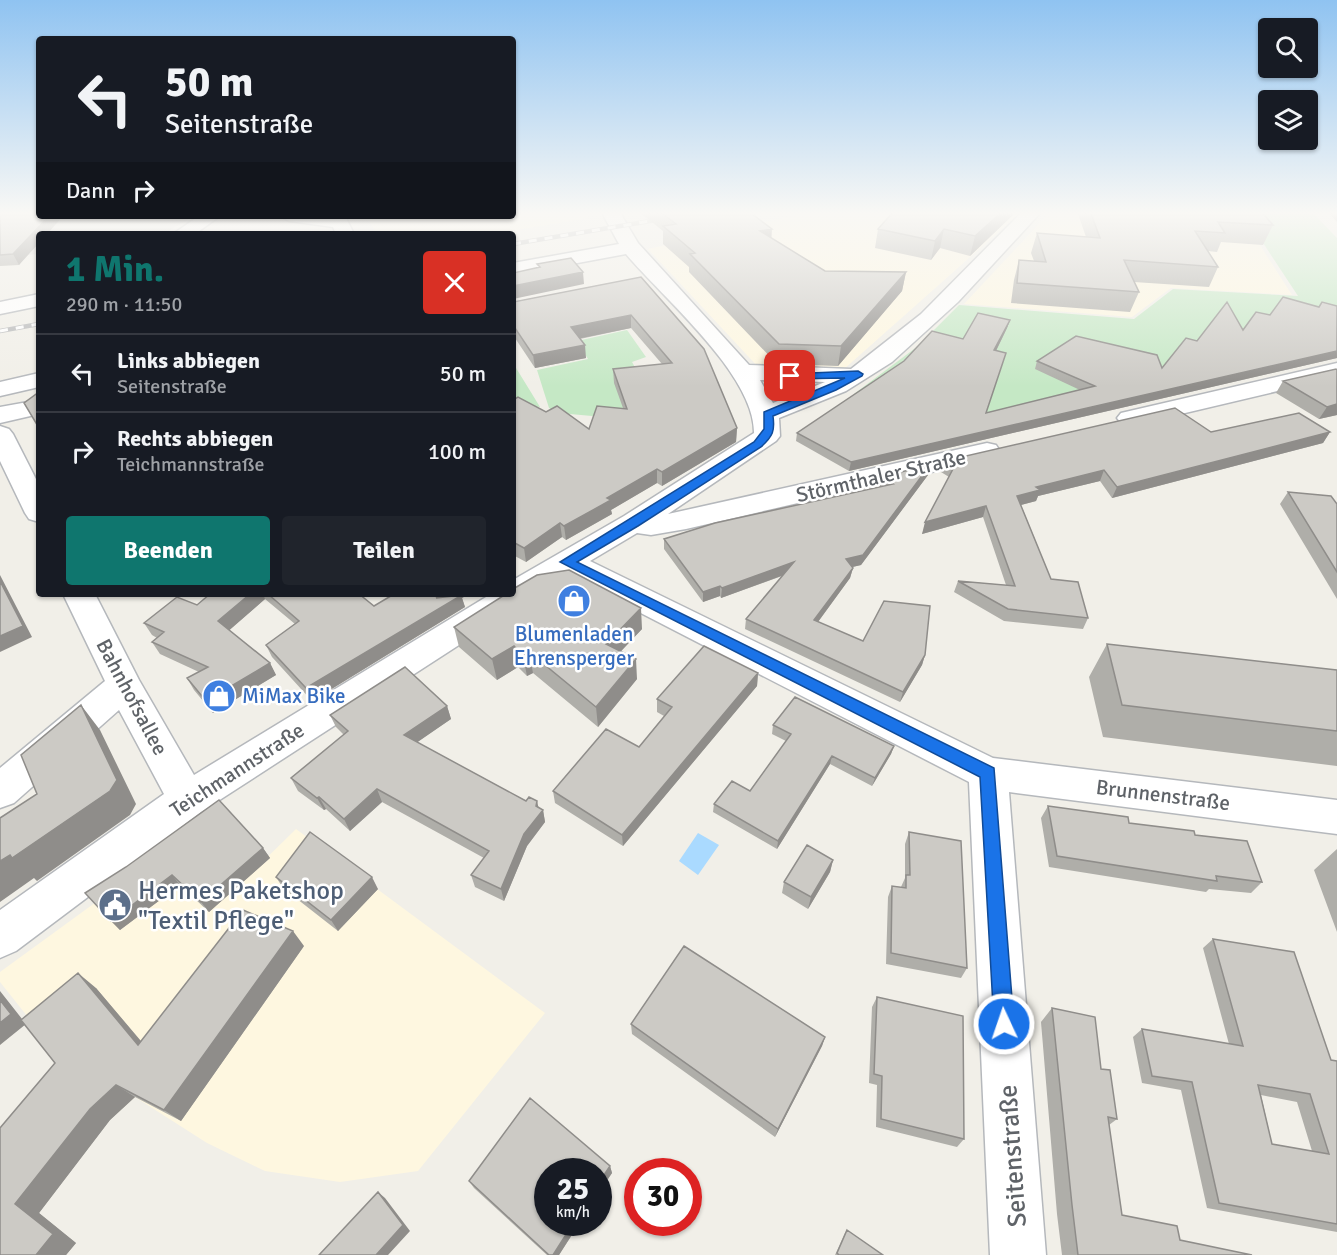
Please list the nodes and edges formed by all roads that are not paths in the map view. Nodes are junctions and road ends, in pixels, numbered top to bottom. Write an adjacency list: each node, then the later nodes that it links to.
1 (652, 270): 3 (street)
2 (975, 270): 9 (street)
3 (659, 277): 4 (street); 8 (street)
4 (636, 282)
5 (36, 301): 6 (street)
6 (0, 308)
7 (1337, 370): 15 (street)
8 (743, 372): 9 (street); 13 (street)
9 (858, 374): 13 (street)
10 (36, 381): 11 (street)
11 (0, 389)
12 (36, 408): 14 (street)
13 (767, 414): 19 (street, Teichmannstraße)
14 (0, 415)
15 (1105, 424)
16 (0, 434): 18 (street)
17 (1012, 445): 19 (street, Störmthaler Straße)
18 (36, 507)
19 (634, 524): 20 (street, Teichmannstraße)
20 (567, 562): 21 (street, Teichmannstraße); 25 (street)
21 (516, 594)
22 (80, 597): 24 (street, Bahnhofsallee)
23 (511, 597): 27 (street, Teichmannstraße)
24 (124, 685): 26 (street); 27 (street, Bahnhofsallee)
25 (988, 773): 28 (street, Brunnenstraße); 30 (street, Seitenstraße)
26 (0, 791)
27 (187, 800): 29 (street, Teichmannstraße)
28 (1337, 817)
29 (0, 936)
30 (1018, 1255)

